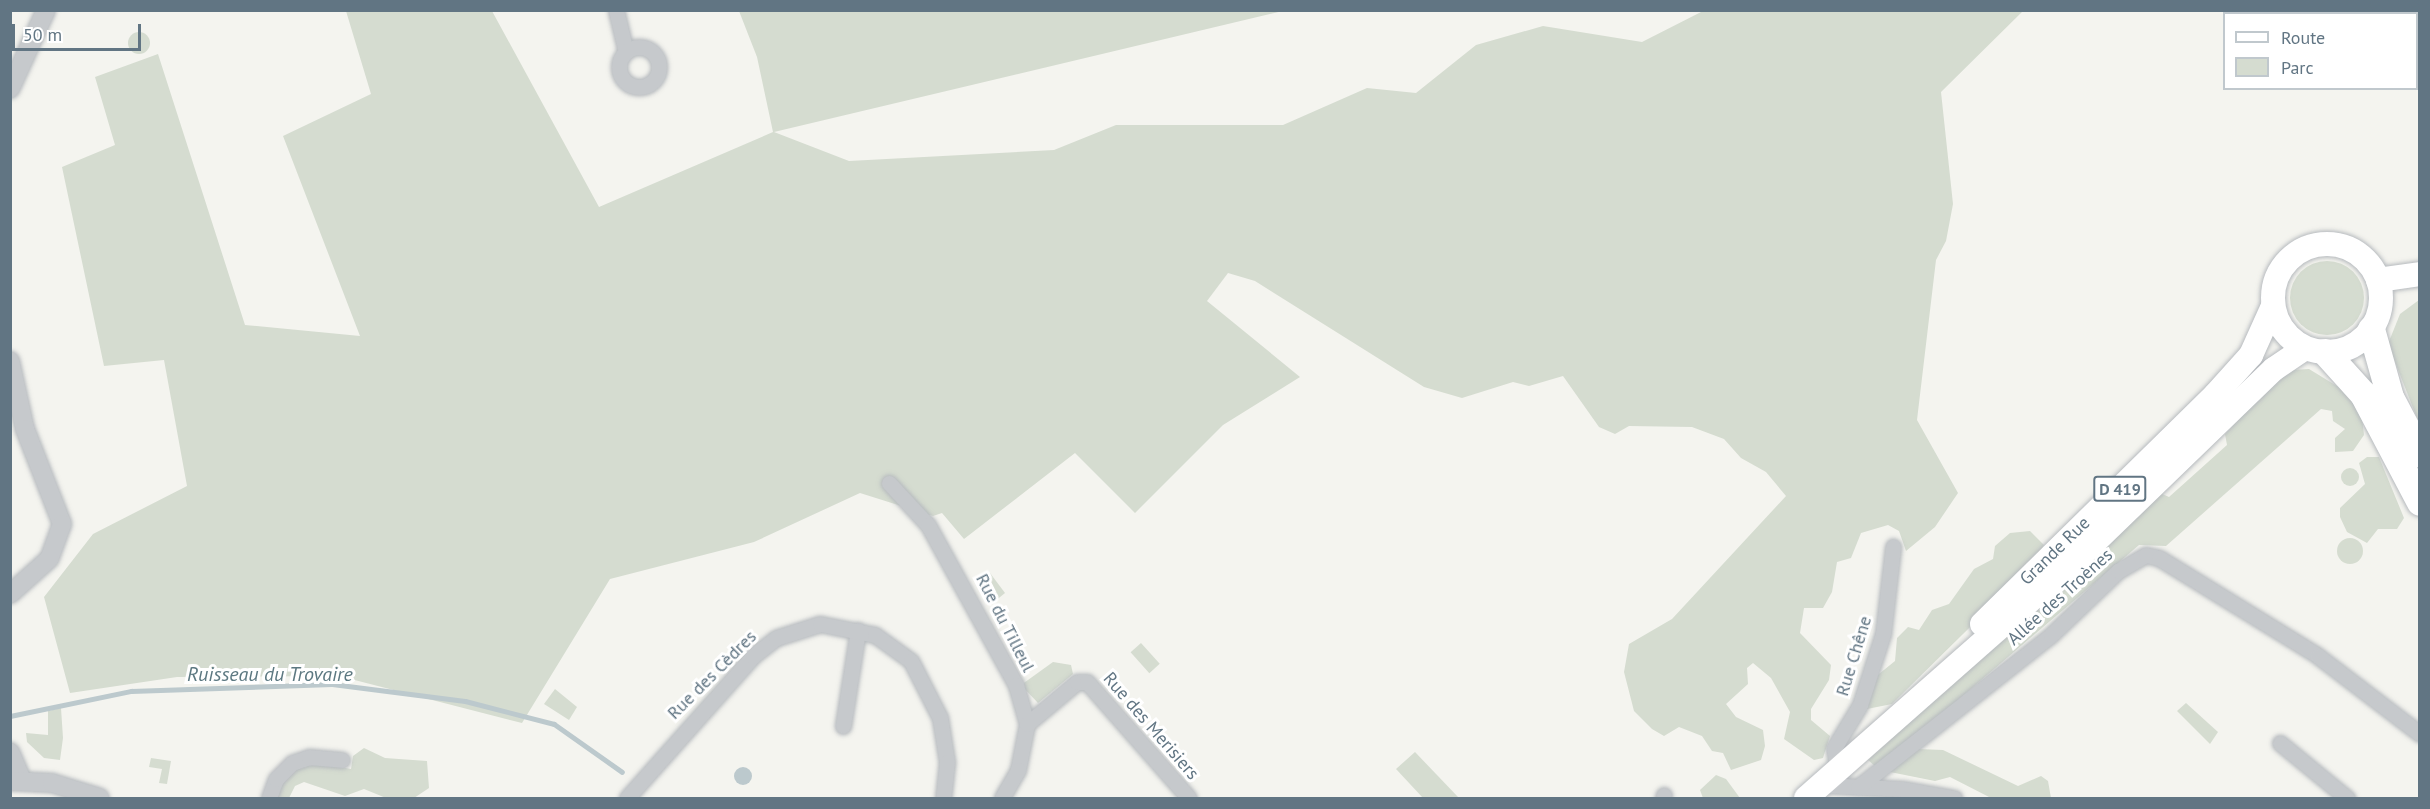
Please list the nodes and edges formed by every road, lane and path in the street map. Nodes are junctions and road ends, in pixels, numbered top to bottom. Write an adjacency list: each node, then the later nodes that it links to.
1 (46, 10): 4 (street)
2 (616, 10): 3 (street)
3 (626, 52)
4 (10, 89)
5 (2420, 274): 6 (main road)
6 (2378, 280): 7 (main road); 8 (main road)
7 (2273, 306): 9 (main road); 17 (main road, Grande Rue / D 419)
8 (2371, 329): 9 (main road); 11 (highway)
9 (2315, 350): 13 (highway); 17 (main road, Grande Rue / D 419)
10 (10, 361): 15 (street)
11 (2420, 454)
12 (889, 483): 18 (street, Rue du Tilleul)
13 (2420, 502)
14 (1893, 547): 25 (street, Rue Chêne)
15 (10, 594)
16 (858, 630): 19 (street); 29 (street, Rue des Cèdres); 30 (street, Rue des Cèdres)
17 (1953, 661): 25 (main road, D 419)
18 (1027, 724): 31 (street); 32 (street, Rue des Merisiers)
19 (843, 726)
20 (2420, 734): 26 (street, Allée des Troènes)
21 (2280, 743): 35 (street)
22 (10, 752): 24 (street)
23 (342, 760): 28 (street)
24 (16, 781): 27 (street)
25 (1828, 783): 26 (street); 33 (main road, D 419)
26 (1858, 787): 34 (street)
27 (100, 798)
28 (269, 798)
29 (627, 798)
30 (943, 798)
31 (1002, 798)
32 (1189, 798)
33 (1806, 798)
34 (1954, 798)
35 (2347, 798)

